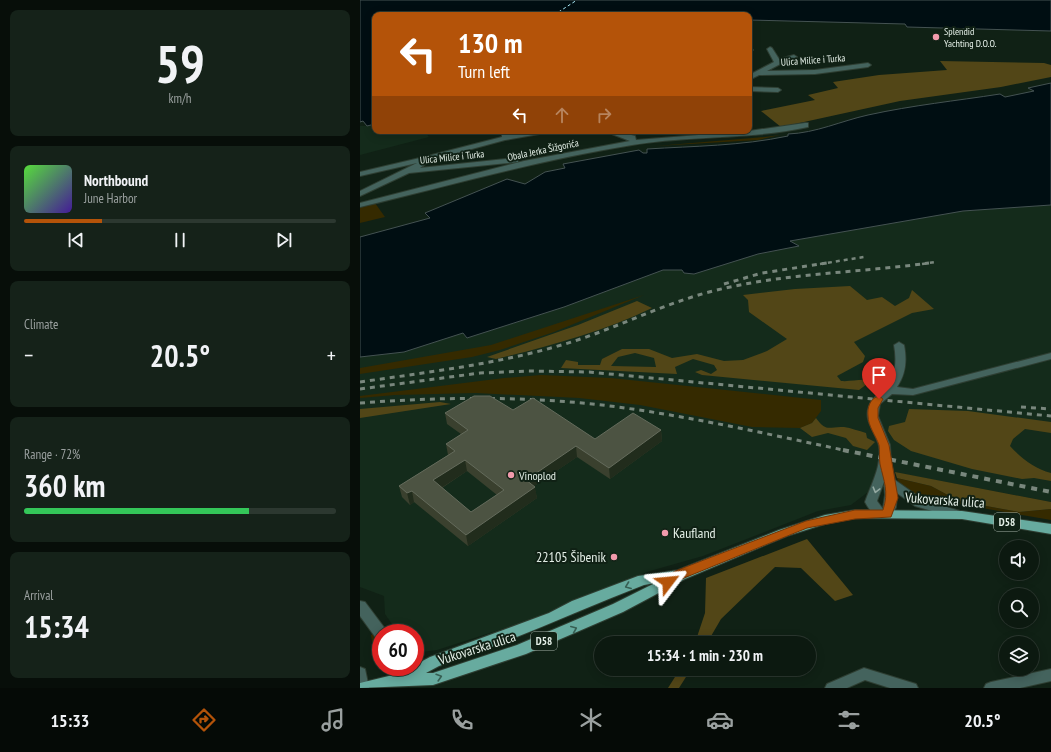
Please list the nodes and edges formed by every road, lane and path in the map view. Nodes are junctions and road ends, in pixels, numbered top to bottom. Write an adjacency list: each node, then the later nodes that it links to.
1 (770, 49): 3 (street, Ulica Milice i Turka)
2 (794, 57): 3 (street, Ulica Milice i Turka)
3 (778, 62): 5 (street, Ulica Milice i Turka)
4 (868, 65): 5 (street, Ulica Milice i Turka)
5 (759, 73): 6 (street, Ulica Milice i Turka)
6 (752, 76)
7 (752, 89): 8 (street)
8 (778, 90)
9 (805, 125): 10 (street, Obala Jerka Šižgorića)
10 (752, 132)
11 (505, 134): 16 (street, Ulica Milice i Turka)
12 (618, 134): 15 (street)
13 (640, 134): 15 (street)
14 (729, 134): 15 (street, Obala Jerka Šižgorića)
15 (638, 142): 17 (street, Obala Jerka Šižgorića)
16 (428, 158): 18 (street, Ulica Milice i Turka); 19 (street)
17 (524, 163): 18 (street, Ulica Milice i Turka); 21 (street, Obala Jerka Šižgorića)
18 (405, 171): 20 (street, Ulica Milice i Turka)
19 (360, 174)
20 (360, 194)
21 (360, 205)
22 (899, 345): 24 (street)
23 (1051, 356): 24 (street)
24 (890, 390): 25 (street)
25 (885, 463): 26 (street); 27 (street, one-way to 27)
26 (891, 483): 27 (street); 28 (street)
27 (883, 514): 28 (main road, Vukovarska ulica / D58); 30 (main road, Vukovarska ulica / D58)
28 (962, 515): 29 (main road, Vukovarska ulica / D58)
29 (1051, 529)
30 (680, 575): 35 (main road, Vukovarska ulica / D58, one-way to 35); 35 (main road, Vukovarska ulica / D58, one-way to 30)
31 (360, 606): 32 (street)
32 (374, 624)
33 (360, 673): 36 (street)
34 (1051, 675): 39 (street)
35 (399, 678): 36 (main road, D58)
36 (363, 688)
37 (832, 688): 38 (street)
38 (911, 688)
39 (991, 688)

